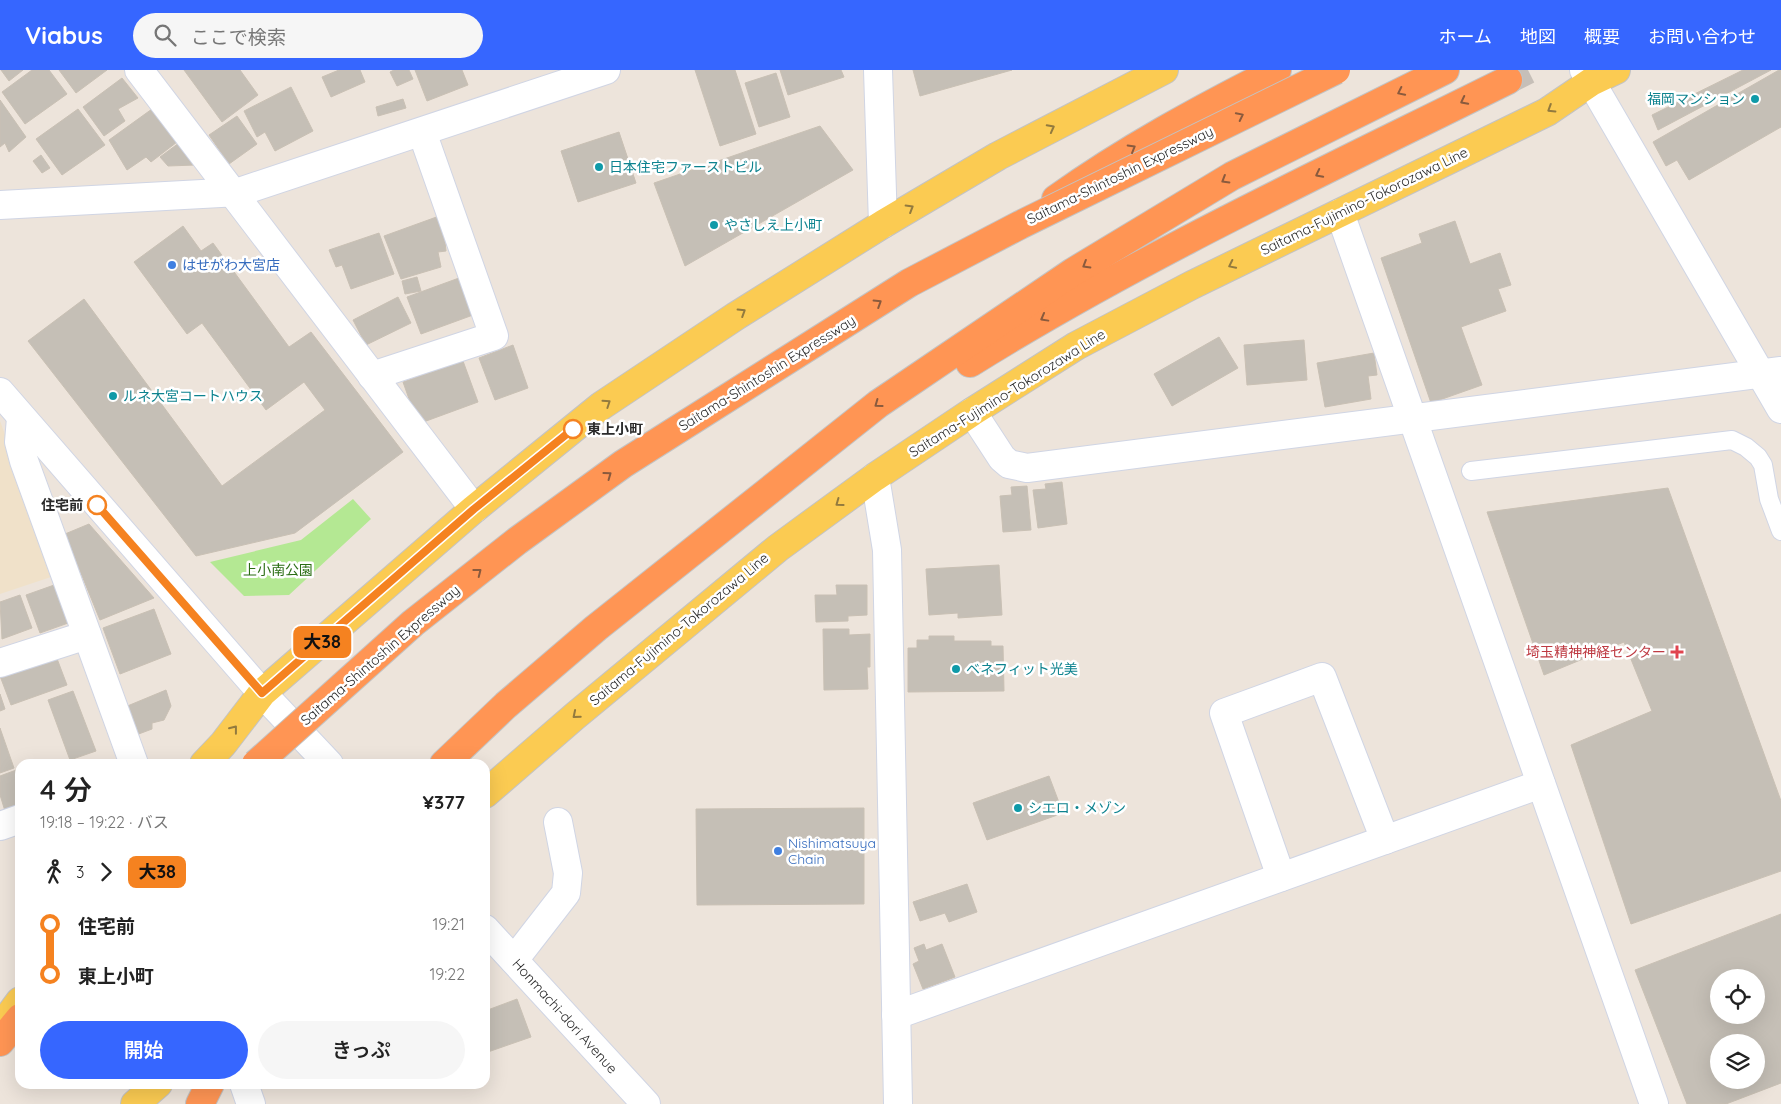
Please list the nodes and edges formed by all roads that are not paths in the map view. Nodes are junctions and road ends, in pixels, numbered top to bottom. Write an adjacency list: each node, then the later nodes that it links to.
1 (139, 70): 13 (street)
2 (606, 70): 9 (street)
3 (878, 70): 16 (street)
4 (1164, 70): 16 (main road, one-way to 4)
5 (1278, 70): 17 (highway, one-way to 5, bridge)
6 (1336, 70): 17 (highway, Saitama-Shintoshin Expressway, one-way to 6, bridge)
7 (1445, 70): 29 (highway, one-way to 29)
8 (1616, 70): 10 (main road, Saitama-Fujimino-Tokorozawa Line)
9 (575, 74): 12 (street)
10 (1587, 76): 15 (main road, Saitama-Fujimino-Tokorozawa Line, one-way to 15); 18 (street)
11 (1508, 80): 29 (highway, one-way to 29)
12 (422, 132): 13 (street); 19 (street)
13 (232, 193): 14 (street); 19 (street)
14 (0, 205)
15 (1340, 213): 22 (main road, Saitama-Fujimino-Tokorozawa Line, one-way to 22); 24 (street)
16 (883, 224): 27 (main road, one-way to 16)
17 (1020, 225): 35 (highway, Saitama-Shintoshin Expressway, one-way to 17, bridge)
18 (1771, 372): 21 (street); 24 (street)
19 (372, 376): 27 (street)
20 (0, 392): 23 (street)
21 (1781, 409)
22 (972, 412): 24 (street); 26 (main road, Saitama-Fujimino-Tokorozawa Line)
23 (21, 418): 30 (street); 32 (street)
24 (1414, 419): 38 (street)
25 (1471, 471): 28 (lane)
26 (875, 477): 39 (main road, Saitama-Fujimino-Tokorozawa Line, one-way to 39); 48 (street)
27 (474, 509): 32 (main road)
28 (1781, 531)
29 (686, 556): 37 (highway)
30 (87, 635): 31 (street); 33 (street)
31 (0, 663)
32 (262, 693): 34 (main road, one-way to 32); 36 (street)
33 (132, 759)
34 (209, 759)
35 (262, 759)
36 (324, 759)
37 (449, 759)
38 (1541, 784): 43 (street); 60 (street)
39 (490, 790)
40 (15, 821): 42 (street)
41 (558, 822): 46 (street)
42 (0, 826)
43 (1385, 840): 44 (street); 44 (street)
44 (1281, 877): 48 (street)
45 (490, 934): 46 (street, Honmachi-dori Avenue)
46 (514, 960): 58 (street, Honmachi-dori Avenue)
47 (15, 1008): 50 (main road)
48 (896, 1015): 59 (street)
49 (15, 1024): 51 (highway)
50 (0, 1028)
51 (0, 1042)
52 (152, 1089): 55 (main road)
53 (208, 1089): 56 (highway)
54 (246, 1089): 57 (street)
55 (135, 1104)
56 (200, 1104)
57 (251, 1104)
58 (646, 1104)
59 (898, 1104)
60 (1654, 1104)

